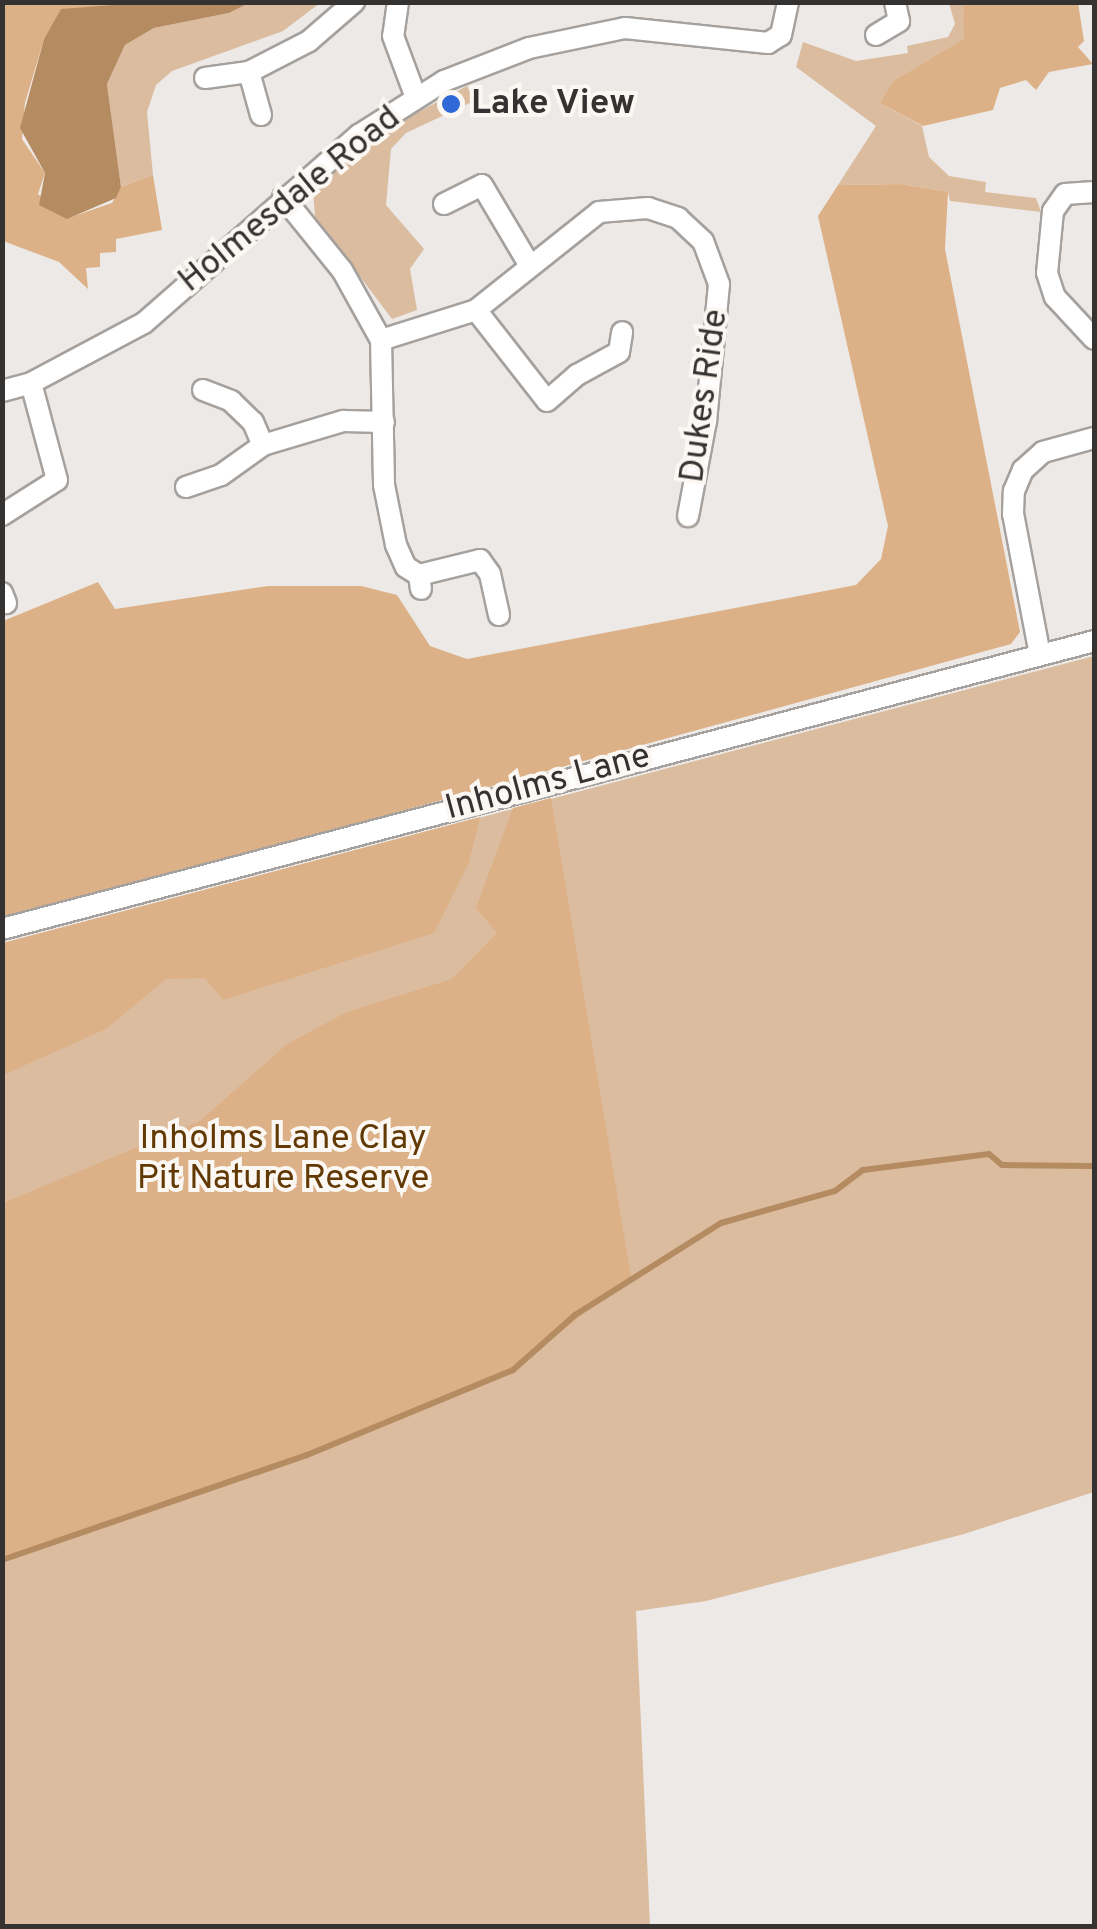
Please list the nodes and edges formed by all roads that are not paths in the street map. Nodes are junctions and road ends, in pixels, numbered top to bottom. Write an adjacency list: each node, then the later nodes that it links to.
1 (354, 2): 6 (street)
2 (398, 2): 8 (street)
3 (788, 2): 8 (street, Holmesdale Road)
4 (896, 2): 5 (street)
5 (876, 35)
6 (249, 72): 7 (street); 9 (street)
7 (205, 78)
8 (416, 98): 11 (street, Holmesdale Road)
9 (261, 115)
10 (1094, 192): 17 (street)
11 (282, 197): 16 (street); 18 (street, Holmesdale Road)
12 (444, 204): 13 (street)
13 (529, 264): 14 (street, Dukes Ride); 26 (street, Dukes Ride)
14 (476, 310): 15 (street); 16 (street, Dukes Ride)
15 (622, 332)
16 (382, 340): 21 (street)
17 (1094, 340)
18 (31, 383): 20 (street, Holmesdale Road); 25 (street)
19 (203, 390): 23 (street)
20 (2, 391)
21 (384, 422): 23 (street); 27 (street)
22 (1094, 438): 29 (street)
23 (263, 445): 24 (street)
24 (186, 487)
25 (2, 514)
26 (688, 516)
27 (499, 615)
28 (1094, 641): 29 (street, Inholms Lane)
29 (1040, 655): 30 (street, Inholms Lane)
30 (2, 929)

